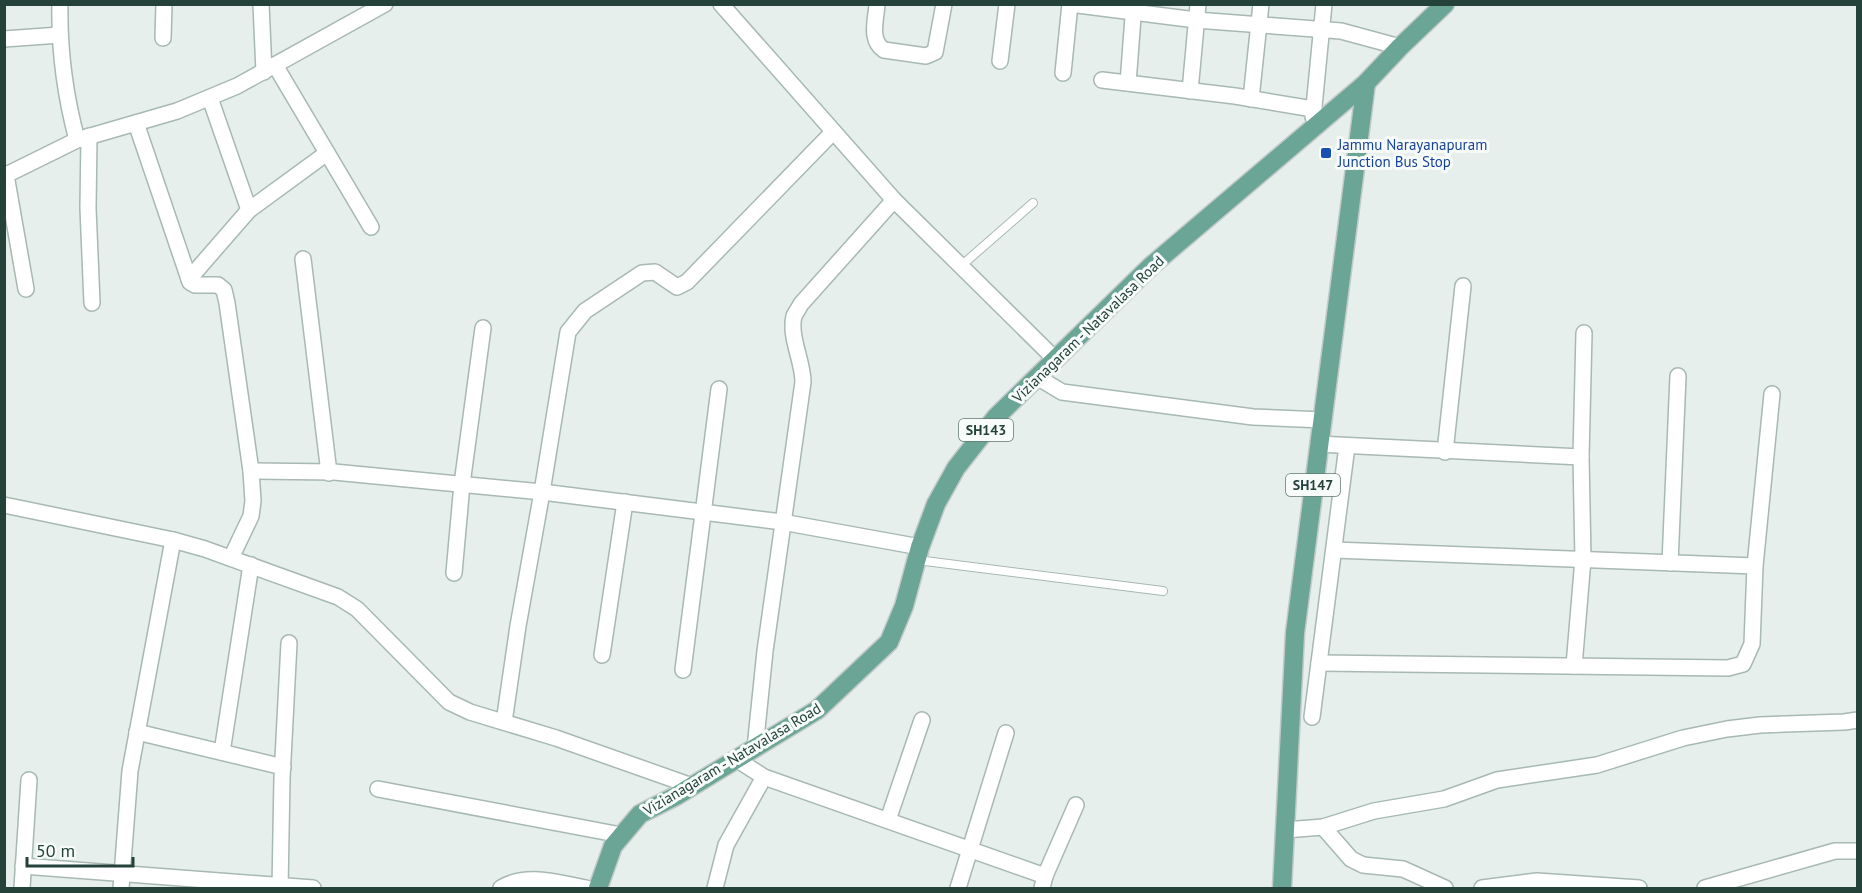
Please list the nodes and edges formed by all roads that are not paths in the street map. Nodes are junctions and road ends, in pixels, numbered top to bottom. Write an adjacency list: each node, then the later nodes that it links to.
1 (60, 4): 17 (street)
2 (164, 4): 18 (street)
3 (261, 4): 22 (street)
4 (385, 4): 22 (street)
5 (721, 4): 33 (street)
6 (877, 4): 7 (street)
7 (944, 4)
8 (1007, 4): 21 (street)
9 (1070, 4): 13 (street); 23 (street)
10 (1261, 4): 15 (street)
11 (1324, 4): 16 (street)
12 (1445, 4): 20 (main road, Vizianagaram - Natavalasa Road / SH143)
13 (1133, 8): 14 (street); 25 (street)
14 (1197, 12): 15 (street); 27 (street)
15 (1258, 25): 16 (street); 29 (street)
16 (1322, 30): 20 (street); 30 (street)
17 (60, 35): 19 (street); 34 (street)
18 (164, 38)
19 (4, 39)
20 (1400, 47): 26 (main road, Vizianagaram - Natavalasa Road / SH143)
21 (1000, 61)
22 (269, 69): 28 (street); 35 (street)
23 (1063, 73)
24 (1102, 80): 25 (street)
25 (1128, 83): 27 (street)
26 (1366, 83): 32 (main road, Vizianagaram - Natavalasa Road / SH143); 54 (main road, SH147)
27 (1190, 91): 29 (street)
28 (210, 98): 31 (street); 39 (street)
29 (1251, 99): 30 (street)
30 (1313, 109): 32 (street)
31 (136, 123): 34 (street); 43 (street)
32 (1312, 129): 49 (main road, Vizianagaram - Natavalasa Road / SH143)
33 (832, 133): 37 (street); 62 (street)
34 (83, 138): 36 (street); 46 (street)
35 (327, 153): 39 (street); 40 (street)
36 (5, 175): 45 (street)
37 (894, 200): 42 (street); 66 (street)
38 (1033, 203): 42 (lane)
39 (249, 210): 43 (street)
40 (371, 227)
41 (303, 259): 60 (street)
42 (962, 266): 49 (street)
43 (189, 279): 59 (street)
44 (1463, 286): 57 (street)
45 (26, 288)
46 (92, 303)
47 (483, 328): 61 (street)
48 (1584, 333): 58 (street)
49 (1055, 359): 51 (main road, Vizianagaram - Natavalasa Road / SH143)
50 (1678, 376): 72 (street)
51 (1037, 377): 54 (street); 69 (main road, Vizianagaram - Natavalasa Road / SH143)
52 (719, 389): 65 (street)
53 (1772, 394): 74 (street)
54 (1323, 420): 55 (main road, SH147)
55 (1318, 444): 56 (street); 99 (main road, SH147)
56 (1347, 446): 57 (street); 68 (street)
57 (1445, 452): 58 (street)
58 (1581, 458): 71 (street)
59 (251, 471): 60 (street); 70 (street)
60 (329, 472): 61 (street)
61 (462, 484): 62 (street); 75 (street)
62 (542, 492): 63 (street); 85 (street)
63 (625, 502): 65 (street); 78 (street)
64 (4, 505): 67 (street)
65 (703, 512): 66 (street); 81 (street)
66 (782, 522): 69 (street); 88 (street)
67 (173, 540): 70 (street); 86 (street)
68 (1334, 550): 71 (street); 79 (street)
69 (919, 553): 76 (lane); 88 (main road, Vizianagaram - Natavalasa Road / SH143)
70 (231, 558): 73 (street)
71 (1583, 559): 72 (street); 80 (street)
72 (1670, 563): 74 (street)
73 (251, 566): 85 (street); 89 (street)
74 (1755, 566): 80 (street)
75 (454, 573)
76 (1162, 591)
77 (289, 643): 91 (street)
78 (602, 655)
79 (1319, 663): 80 (street); 82 (street)
80 (1574, 666)
81 (683, 670)
82 (1312, 717)
83 (922, 720): 97 (street)
84 (1857, 720): 98 (street)
85 (504, 722): 94 (street)
86 (137, 732): 89 (street); 104 (street)
87 (1006, 733): 101 (street)
88 (755, 748): 90 (main road, Vizianagaram - Natavalasa Road / SH143)
89 (222, 752): 91 (street)
90 (736, 759): 92 (street); 94 (main road, Vizianagaram - Natavalasa Road / SH143)
91 (283, 767): 107 (street)
92 (764, 777): 97 (street); 112 (street)
93 (29, 780): 103 (street)
94 (692, 786): 100 (main road, Vizianagaram - Natavalasa Road / SH143)
95 (378, 789): 100 (street)
96 (1076, 805): 105 (street)
97 (888, 820): 101 (street)
98 (1323, 826): 99 (street); 115 (street)
99 (1285, 830): 114 (main road, SH147)
100 (621, 835): 111 (main road, Vizianagaram - Natavalasa Road / SH143)
101 (971, 849): 105 (street); 113 (street)
102 (1857, 851): 118 (street)
103 (23, 866): 104 (street); 106 (street)
104 (121, 881): 107 (street)
105 (1043, 882)
106 (22, 888)
107 (280, 888): 108 (street)
108 (312, 888)
109 (501, 888): 110 (street)
110 (586, 888)
111 (598, 888)
112 (715, 888)
113 (957, 888)
114 (1282, 888)
115 (1445, 888)
116 (1482, 888): 117 (street)
117 (1639, 888)
118 (1705, 888)

